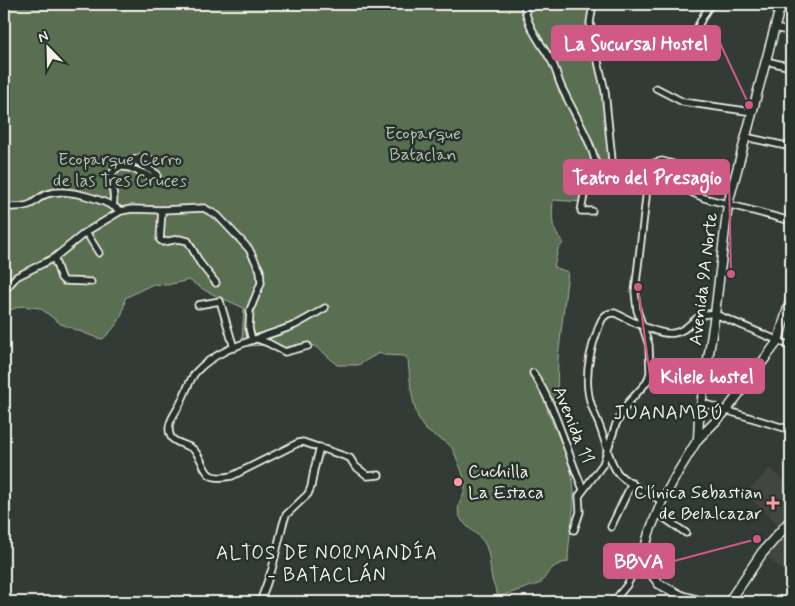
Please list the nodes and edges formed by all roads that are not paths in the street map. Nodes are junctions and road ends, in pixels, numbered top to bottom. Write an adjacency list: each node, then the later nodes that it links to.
1 (524, 4): 15 (street)
2 (592, 4): 3 (street)
3 (711, 4)
4 (780, 4): 5 (street, Avenida 9A Norte)
5 (775, 28): 6 (street); 8 (street, Avenida 9A Norte)
6 (791, 32)
7 (597, 57): 16 (street)
8 (766, 61): 9 (street); 11 (street, Avenida 9A Norte)
9 (791, 67)
10 (656, 88): 11 (street)
11 (753, 112): 12 (street, Avenida 9A Norte)
12 (745, 137): 13 (street); 18 (street, Avenida 9A Norte)
13 (791, 147)
14 (159, 161): 19 (street)
15 (597, 167): 16 (street); 23 (street)
16 (614, 170): 17 (street)
17 (646, 179): 18 (street); 35 (street)
18 (728, 204): 24 (street); 34 (street, Avenida 9A Norte)
19 (114, 206): 20 (street); 22 (street)
20 (4, 207)
21 (162, 210): 22 (street); 29 (street); 36 (street)
22 (121, 211): 25 (street)
23 (592, 211)
24 (791, 221)
25 (86, 232): 26 (street); 27 (street)
26 (98, 253)
27 (54, 258): 28 (street); 30 (street)
28 (91, 282)
29 (216, 283)
30 (4, 291)
31 (791, 298): 37 (street)
32 (198, 305): 40 (street)
33 (325, 308): 36 (street)
34 (715, 314): 35 (street); 37 (street); 42 (street, Avenida 9A Norte)
35 (642, 325): 47 (street); 47 (street, Avenida 11)
36 (254, 340): 38 (street); 40 (street)
37 (778, 341): 39 (street); 43 (street)
38 (308, 346)
39 (791, 346)
40 (234, 348): 46 (street)
41 (533, 372): 50 (street, Avenida 11)
42 (702, 403): 43 (street); 45 (street, Avenida 9A Norte)
43 (726, 411): 44 (street); 45 (street)
44 (791, 430)
45 (698, 439): 51 (street, Avenida 9A Norte)
46 (320, 447): 48 (street); 59 (street)
47 (607, 452): 49 (street, Avenida 11); 50 (street)
48 (379, 475)
49 (632, 484): 51 (street, Avenida 11); 54 (street)
50 (583, 489): 55 (street)
51 (662, 502): 52 (street, Avenida 9A Norte)
52 (657, 513): 56 (street); 57 (street, Avenida 9A Norte)
53 (791, 520): 62 (main road)
54 (611, 527)
55 (574, 530)
56 (686, 533)
57 (644, 552): 58 (street); 60 (street, Avenida 9A Norte)
58 (681, 599): 61 (street)
59 (260, 602)
60 (613, 602)
61 (705, 602)
62 (729, 602)

